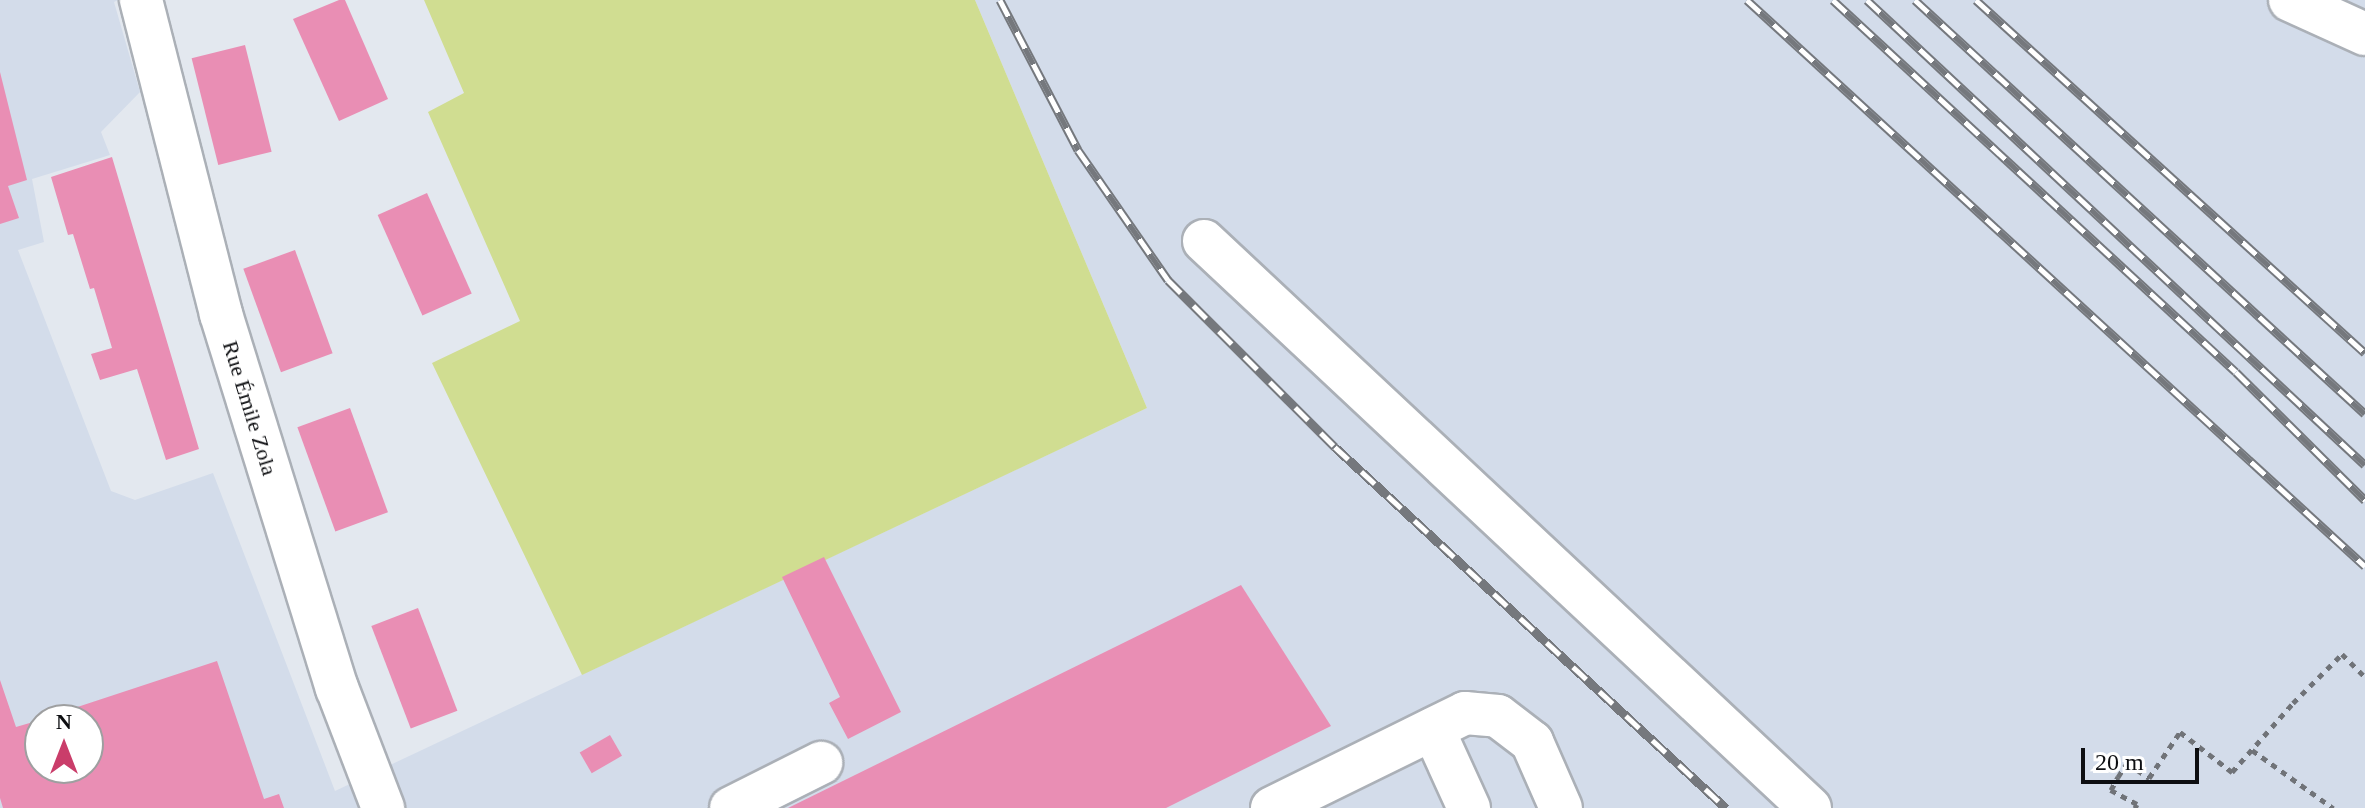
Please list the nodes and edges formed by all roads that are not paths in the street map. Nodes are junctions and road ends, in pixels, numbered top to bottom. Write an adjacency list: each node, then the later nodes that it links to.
1 (141, 0): 7 (street, Rue Émile Zola)
2 (2290, 0): 3 (street)
3 (2365, 34)
4 (1204, 241): 12 (street)
5 (1433, 729): 9 (street); 10 (street); 11 (street)
6 (821, 763): 8 (street)
7 (383, 808)
8 (731, 808)
9 (1272, 808)
10 (1469, 808)
11 (1561, 808)
12 (1810, 808)

